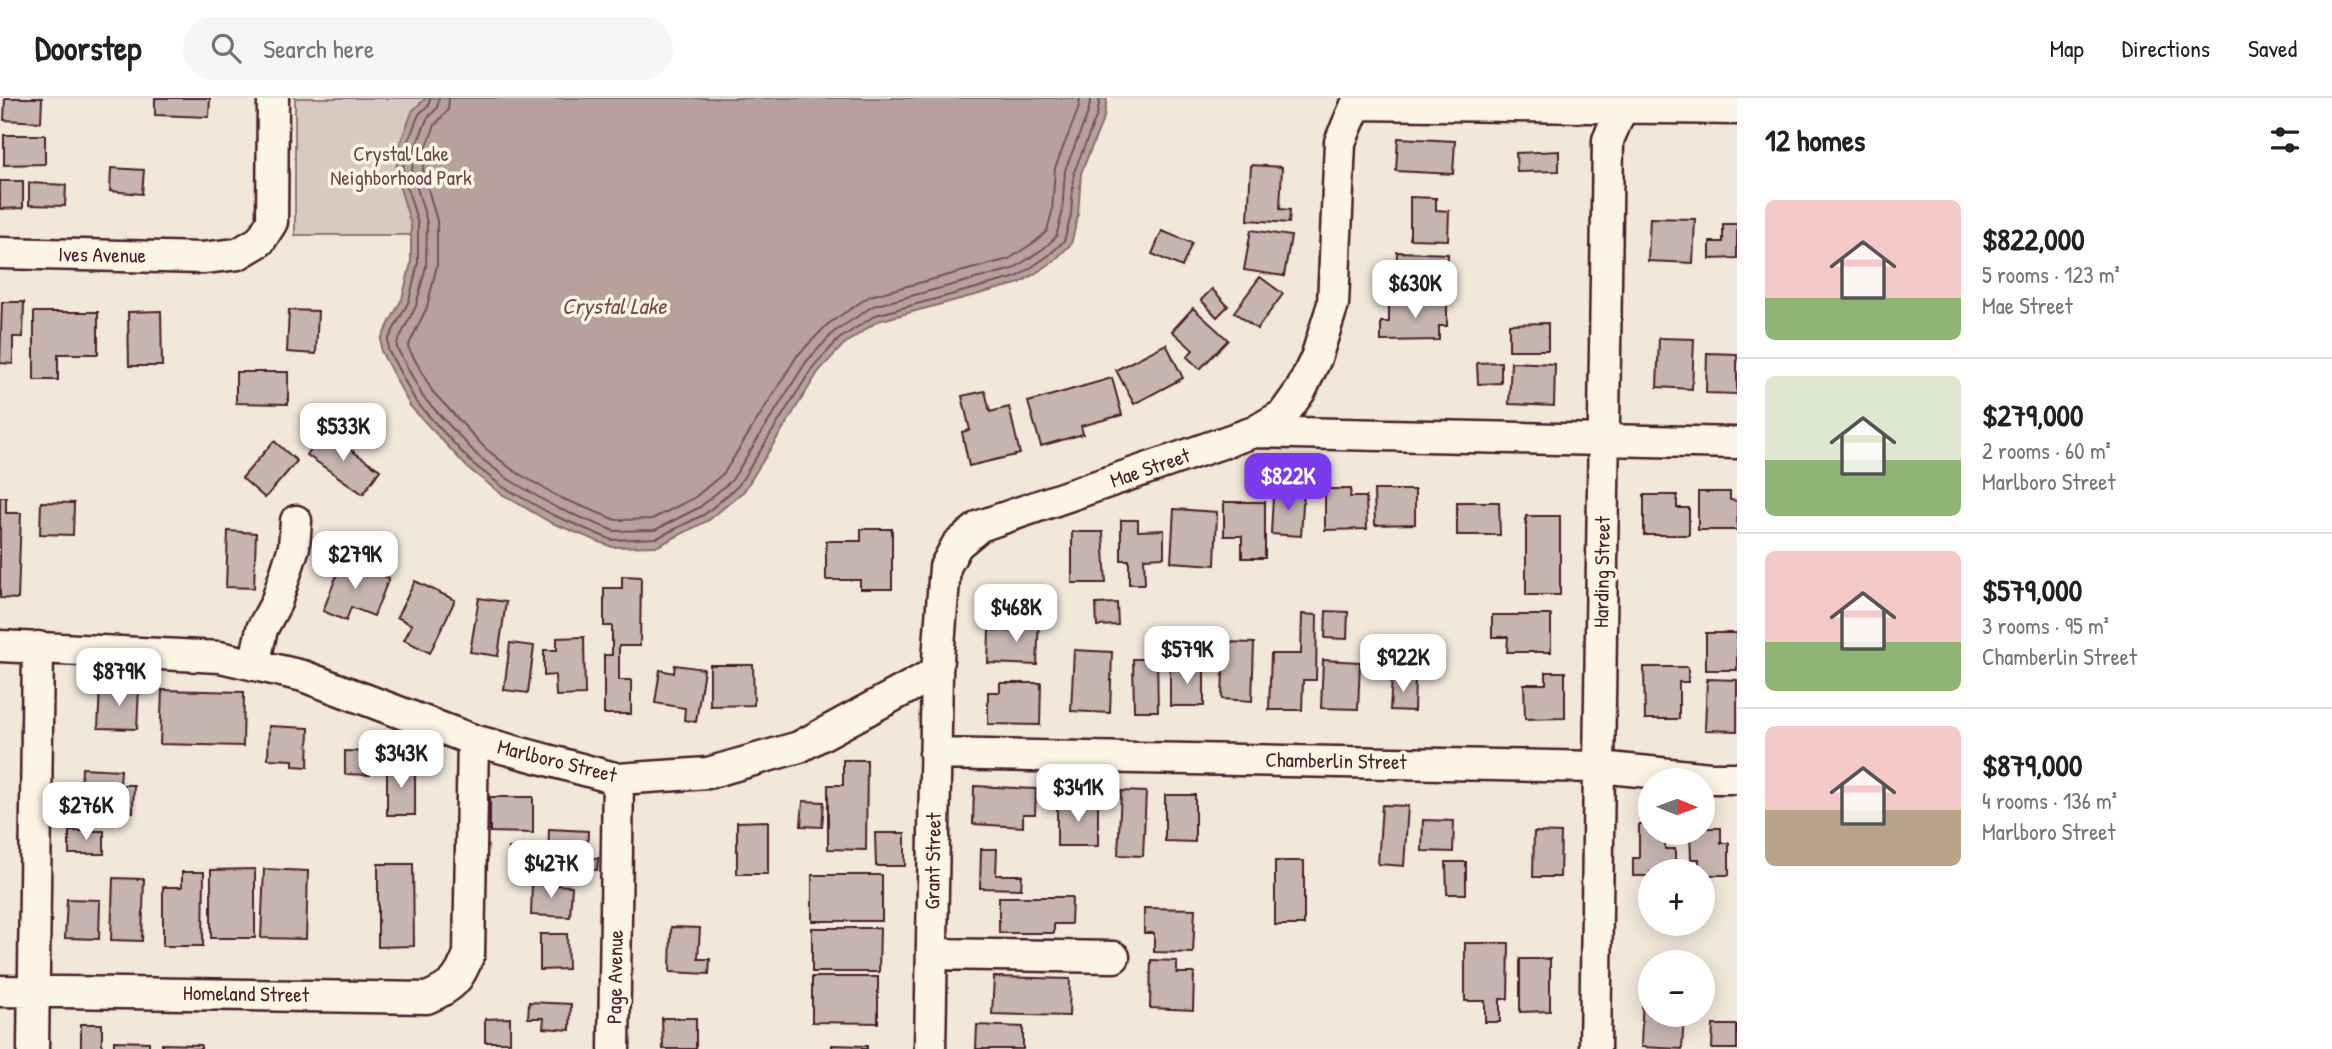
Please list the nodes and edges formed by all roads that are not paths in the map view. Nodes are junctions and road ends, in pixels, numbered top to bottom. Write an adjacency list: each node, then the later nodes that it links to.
1 (273, 98): 5 (street, Ives Avenue)
2 (1358, 101): 3 (street); 6 (street)
3 (1625, 103): 4 (street); 7 (street, Harding Street)
4 (1737, 108)
5 (0, 253)
6 (1254, 432): 7 (street, Mae Street); 13 (street, Mae Street)
7 (1605, 441): 8 (street, Mae Street); 16 (street, Harding Street)
8 (1737, 443)
9 (296, 522): 12 (street)
10 (0, 646): 11 (street, Marlboro Street)
11 (38, 647): 12 (street, Marlboro Street); 22 (street)
12 (254, 665): 14 (street, Marlboro Street)
13 (937, 672): 15 (street, Grant Street); 18 (street, Marlboro Street)
14 (473, 740): 18 (street, Marlboro Street); 22 (street, Homeland Street)
15 (935, 754): 16 (street, Chamberlin Street); 19 (street, Grant Street)
16 (1599, 766): 17 (street, Chamberlin Street); 26 (street, Harding Street)
17 (1737, 778)
18 (618, 779): 24 (street, Page Avenue)
19 (932, 954): 20 (street); 25 (street, Grant Street)
20 (1114, 957)
21 (0, 991): 22 (street, Homeland Street)
22 (34, 991): 23 (street)
23 (33, 1049)
24 (614, 1049)
25 (930, 1049)
26 (1595, 1049)

